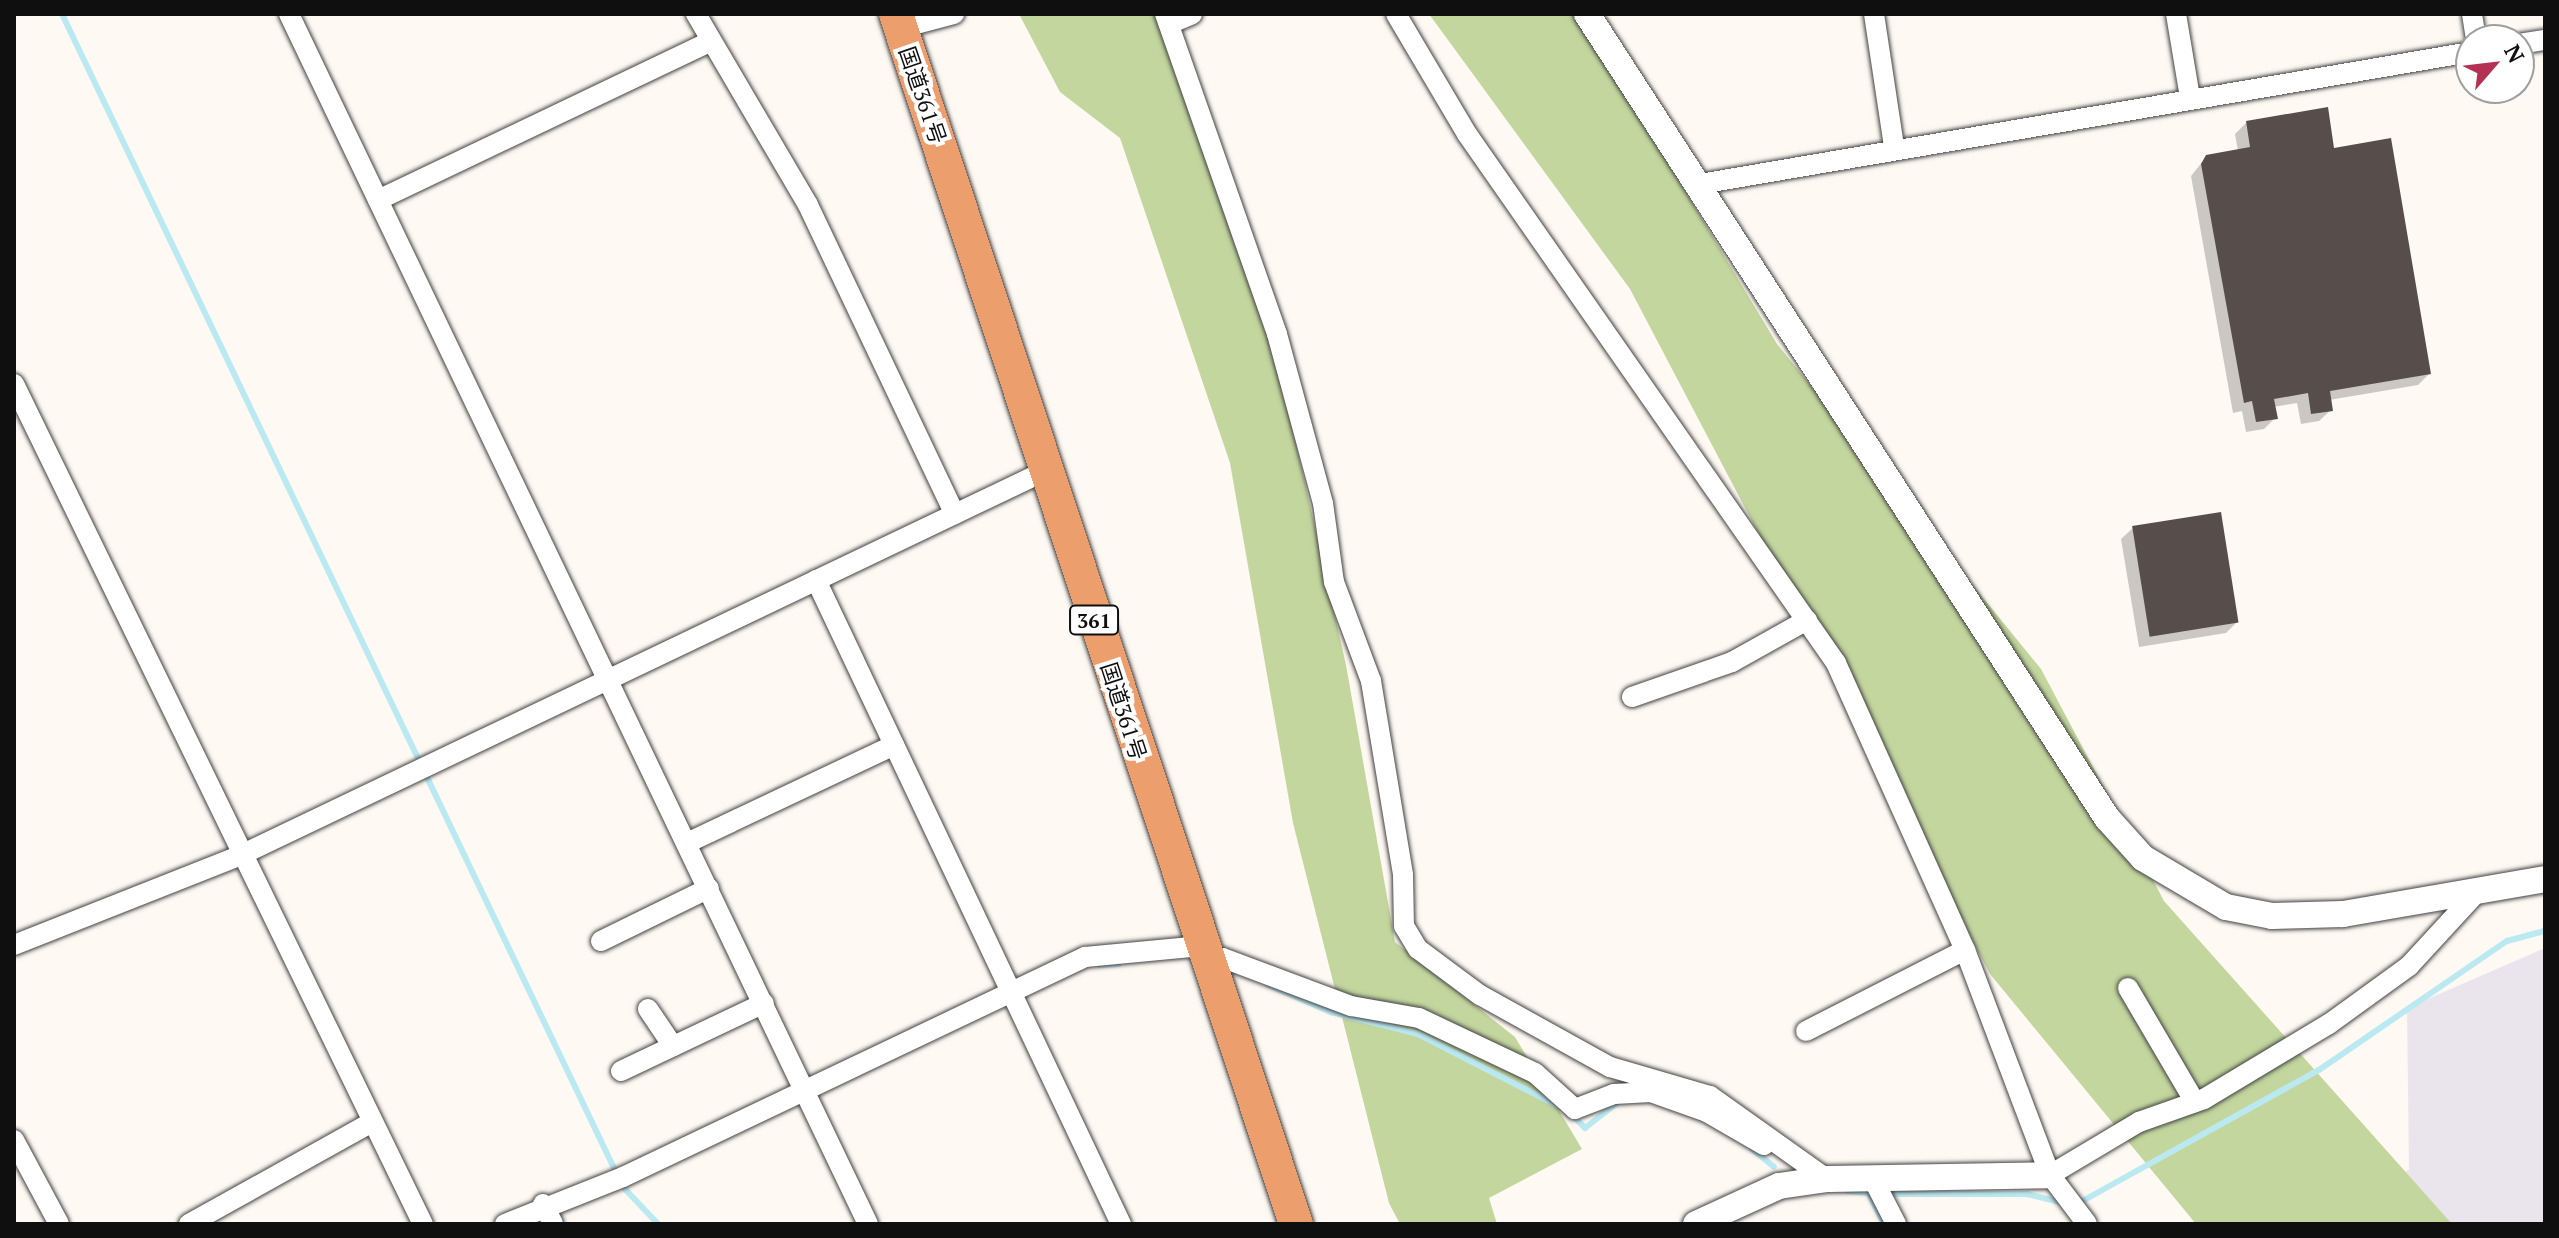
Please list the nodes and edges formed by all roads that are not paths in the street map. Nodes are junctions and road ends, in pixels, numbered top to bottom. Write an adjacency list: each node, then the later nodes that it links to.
1 (289, 14): 16 (street)
2 (696, 14): 11 (street)
3 (954, 14): 10 (street)
4 (1192, 14): 9 (street)
5 (1396, 14): 21 (street)
6 (1587, 14): 15 (street)
7 (1874, 14): 14 (street)
8 (2176, 14): 13 (street)
9 (1167, 19): 46 (street)
10 (899, 21): 18 (highway, 国道361号 / 361)
11 (711, 41): 16 (street); 19 (street)
12 (2455, 55): 13 (street)
13 (2190, 98): 14 (street)
14 (1894, 146): 15 (street)
15 (1700, 184): 29 (street)
16 (378, 200): 22 (street)
17 (14, 384): 26 (street)
18 (1049, 469): 19 (street); 33 (highway, 国道361号 / 361)
19 (955, 514): 20 (street)
20 (816, 580): 22 (street); 24 (street)
21 (1807, 620): 23 (street); 32 (street)
22 (609, 680): 25 (street); 26 (street)
23 (1632, 697)
24 (894, 745): 25 (street); 35 (street)
25 (687, 843): 28 (street)
26 (241, 855): 31 (street); 43 (street)
27 (2545, 879): 29 (street)
28 (709, 888): 30 (street); 36 (street)
29 (2478, 891): 42 (street)
30 (601, 941)
31 (14, 945)
32 (1965, 950): 38 (street); 45 (street)
33 (1204, 952): 35 (street); 46 (street); 56 (highway, 国道361号 / 361)
34 (2128, 988): 42 (street)
35 (1013, 996): 41 (street); 55 (street)
36 (764, 1003): 39 (street); 41 (street)
37 (648, 1009): 39 (street)
38 (1806, 1031)
39 (673, 1046): 40 (street)
40 (621, 1071)
41 (807, 1096): 48 (street); 54 (street)
42 (2195, 1102): 45 (street)
43 (369, 1124): 50 (street); 51 (street)
44 (14, 1140): 49 (street)
45 (2050, 1175): 47 (street); 59 (street)
46 (1827, 1179): 47 (street); 57 (street)
47 (1873, 1179): 58 (street)
48 (543, 1204): 52 (street); 53 (street)
49 (59, 1224)
50 (189, 1224)
51 (423, 1224)
52 (505, 1224)
53 (553, 1224)
54 (868, 1224)
55 (1121, 1224)
56 (1296, 1224)
57 (1696, 1224)
58 (1896, 1224)
59 (2087, 1224)

